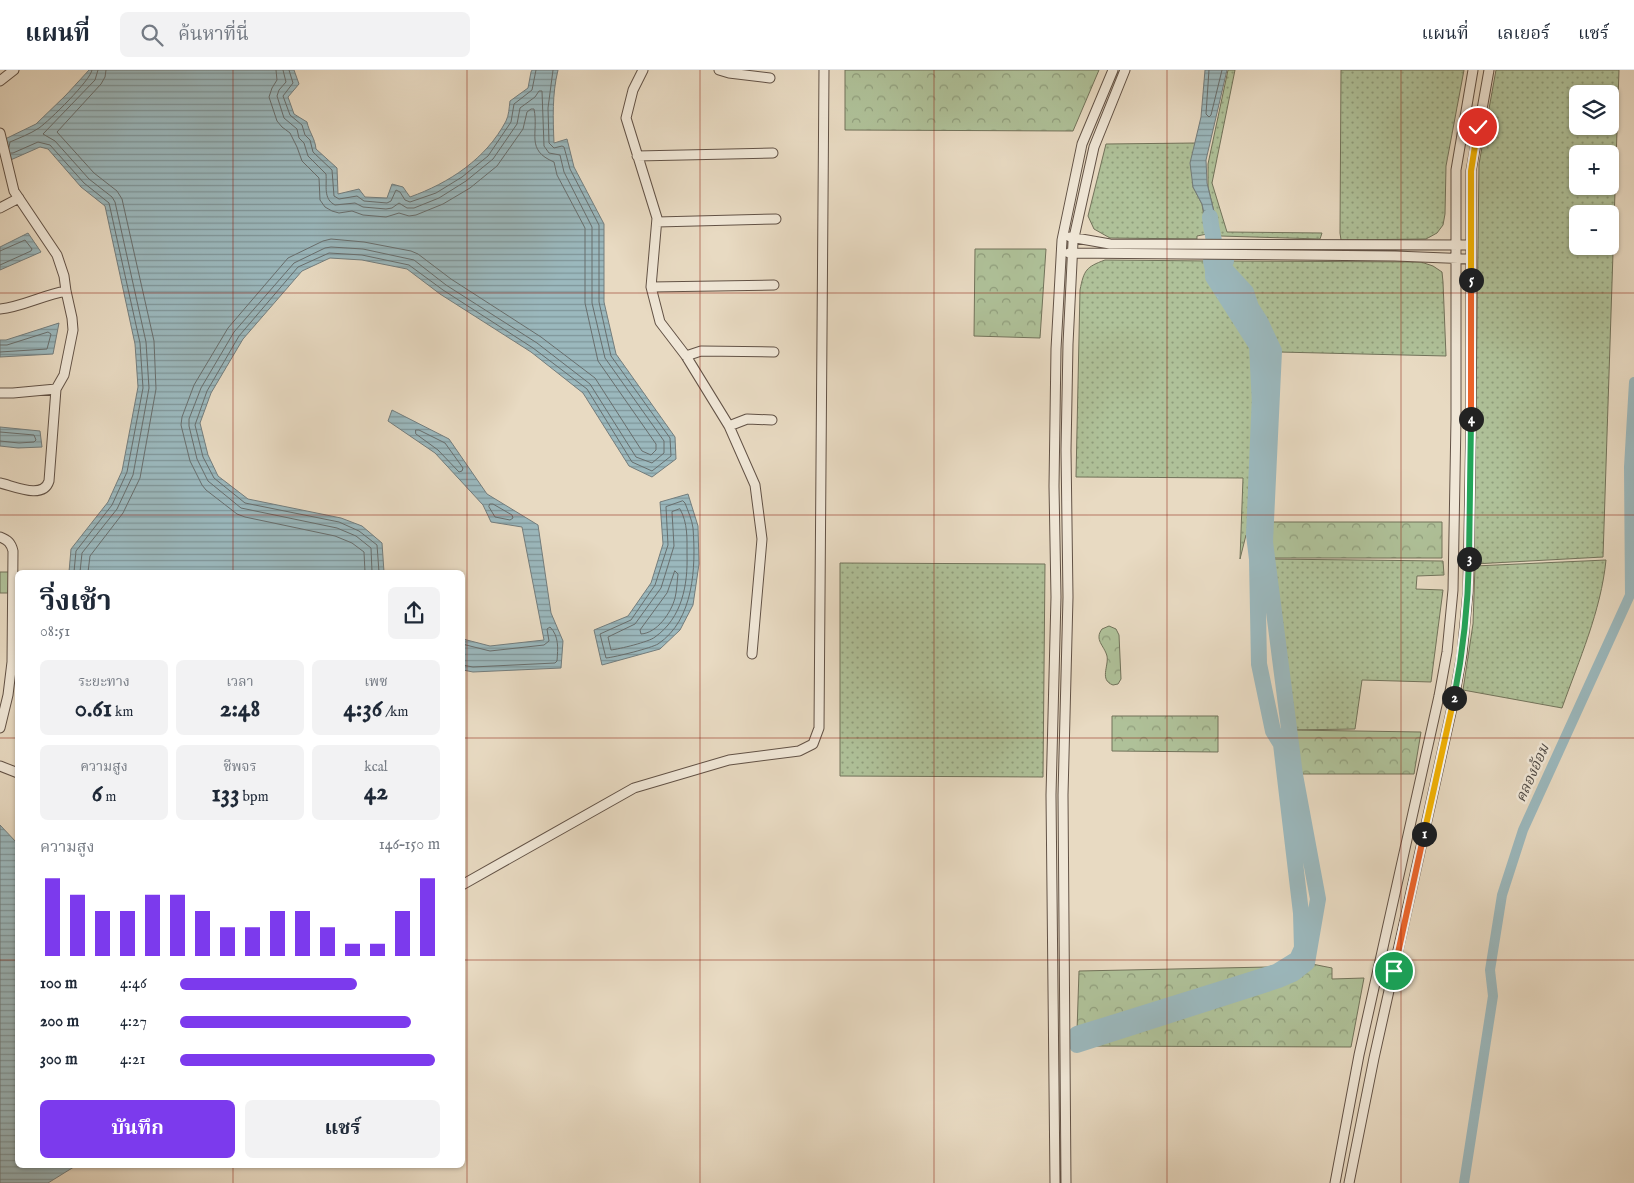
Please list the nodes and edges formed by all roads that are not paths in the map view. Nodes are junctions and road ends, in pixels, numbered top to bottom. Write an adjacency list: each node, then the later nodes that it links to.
1 (14, 70): 10 (street)
2 (643, 70): 13 (street)
3 (719, 70): 9 (street)
4 (824, 70): 44 (street)
5 (1112, 70): 18 (street)
6 (1125, 70): 19 (street)
7 (1473, 70): 21 (street)
8 (1489, 70): 20 (street)
9 (770, 78)
10 (0, 81)
11 (1, 137): 14 (street)
12 (773, 153): 13 (street)
13 (637, 156): 17 (street)
14 (19, 198): 15 (street); 30 (street)
15 (0, 208)
16 (776, 219): 17 (street)
17 (657, 222): 29 (street)
18 (1063, 236): 19 (street); 24 (street)
19 (1074, 238): 22 (street); 25 (street)
20 (1470, 245): 21 (street); 27 (street)
21 (1455, 246): 23 (street); 26 (street)
22 (1206, 250): 23 (street); 25 (street)
23 (1234, 250): 26 (street)
24 (1061, 253): 25 (street); 45 (street)
25 (1073, 253): 46 (street)
26 (1455, 258): 27 (street); 47 (street)
27 (1471, 259): 48 (street)
28 (774, 285): 29 (street)
29 (651, 287): 33 (street)
30 (66, 291): 31 (street); 34 (street)
31 (0, 309)
32 (774, 352): 33 (street)
33 (686, 356): 37 (street)
34 (56, 389): 35 (street); 38 (street)
35 (0, 393)
36 (772, 420): 37 (street)
37 (730, 426): 40 (street)
38 (0, 484)
39 (0, 537): 41 (street)
40 (752, 654)
41 (0, 728)
42 (0, 766): 43 (street)
43 (15, 772)
44 (465, 883)
45 (1055, 1183)
46 (1066, 1183)
47 (1334, 1183)
48 (1349, 1183)

